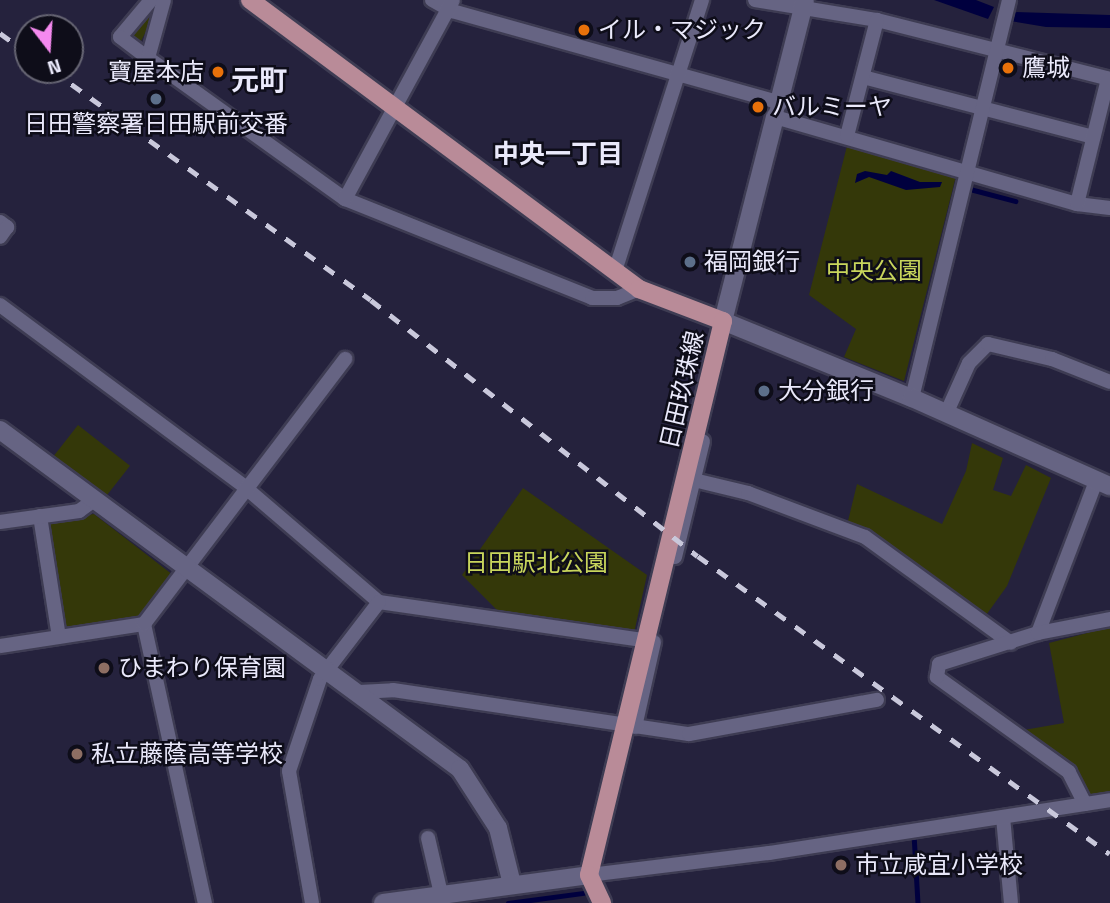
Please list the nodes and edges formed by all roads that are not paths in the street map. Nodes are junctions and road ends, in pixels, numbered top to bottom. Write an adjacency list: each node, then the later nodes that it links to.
1 (151, 0): 12 (street)
2 (164, 0): 12 (street)
3 (250, 0): 16 (main road, 日田玖珠線)
4 (432, 0): 8 (street)
5 (702, 0): 13 (street)
6 (755, 0): 9 (street)
7 (1008, 1): 11 (street)
8 (451, 5): 13 (street); 16 (street)
9 (804, 5): 10 (street); 17 (street)
10 (877, 20): 11 (street); 14 (street)
11 (995, 50): 15 (street); 18 (street)
12 (148, 58): 22 (street)
13 (681, 75): 17 (street); 27 (street)
14 (863, 77): 18 (street); 19 (street)
15 (1109, 79): 20 (street)
16 (392, 109): 22 (street); 27 (main road, 日田玖珠線)
17 (777, 109): 19 (street); 30 (street)
18 (981, 109): 20 (street); 21 (street)
19 (846, 136): 21 (street)
20 (1093, 137): 23 (street)
21 (965, 169): 23 (street); 34 (street)
22 (345, 199): 28 (street)
23 (1077, 204): 24 (street)
24 (1110, 208)
25 (0, 222): 26 (street)
26 (0, 237)
27 (615, 271): 28 (main road, 日田玖珠線)
28 (639, 289): 30 (main road, 日田玖珠線)
29 (0, 305): 39 (street)
30 (723, 321): 32 (main road, 日田玖珠線); 34 (street)
31 (345, 359): 39 (street)
32 (709, 379): 37 (street); 49 (main road, 日田玖珠線)
33 (1110, 382): 35 (street)
34 (912, 398): 35 (street)
35 (946, 414): 38 (street)
36 (0, 429): 40 (street)
37 (694, 480): 50 (street); 55 (street)
38 (1103, 483): 47 (street)
39 (246, 488): 43 (street); 44 (street)
40 (94, 500): 41 (street); 43 (street)
41 (40, 516): 42 (street); 48 (street)
42 (0, 522)
43 (188, 569): 46 (street); 52 (street)
44 (379, 601): 49 (street); 52 (street)
45 (1110, 619): 47 (street)
46 (144, 624): 48 (street); 63 (street)
47 (1038, 633): 50 (street)
48 (59, 637): 51 (street)
49 (644, 640): 55 (main road, 日田玖珠線)
50 (1011, 643): 57 (street)
51 (0, 646)
52 (326, 671): 53 (street); 64 (street)
53 (359, 692): 55 (street); 61 (street)
54 (877, 700): 55 (street)
55 (629, 726): 60 (main road, 日田玖珠線)
56 (1110, 800): 57 (street)
57 (1085, 804): 58 (street)
58 (1003, 817): 60 (street); 67 (street)
59 (428, 838): 62 (street)
60 (589, 874): 61 (street); 66 (main road)
61 (512, 884): 62 (street)
62 (441, 894): 65 (street)
63 (205, 903)
64 (312, 903)
65 (383, 903)
66 (602, 903)
67 (1011, 903)

